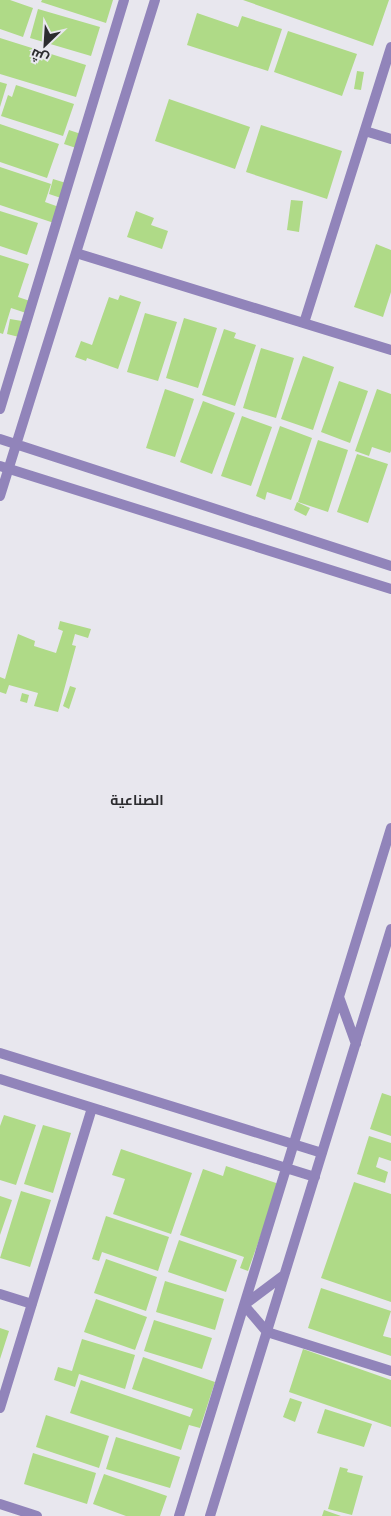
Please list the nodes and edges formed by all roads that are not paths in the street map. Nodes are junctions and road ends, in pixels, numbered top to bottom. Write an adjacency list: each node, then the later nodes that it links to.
1 (124, 0): 9 (street)
2 (155, 0): 6 (street)
3 (391, 48): 4 (street)
4 (365, 131): 5 (street); 7 (street)
5 (391, 139)
6 (76, 253): 7 (street); 11 (street)
7 (304, 323): 8 (street)
8 (391, 350)
9 (0, 408)
10 (0, 439): 11 (street)
11 (16, 444): 12 (street); 14 (street)
12 (4, 468): 13 (street); 15 (street)
13 (0, 496)
14 (391, 566)
15 (391, 589)
16 (391, 828): 18 (street)
17 (391, 929): 19 (street)
18 (339, 997): 19 (street); 23 (street)
19 (356, 1044): 24 (street)
20 (0, 1053): 23 (street)
21 (0, 1079): 22 (street)
22 (92, 1108): 25 (street); 29 (street)
23 (294, 1144): 24 (street); 25 (street)
24 (322, 1153): 26 (street)
25 (286, 1168): 26 (street); 30 (street)
26 (315, 1177): 27 (street)
27 (284, 1275): 30 (street); 31 (street)
28 (0, 1294): 29 (street)
29 (32, 1304): 33 (street)
30 (244, 1305): 31 (street); 36 (street)
31 (267, 1332): 32 (street); 37 (street)
32 (391, 1371)
33 (0, 1408)
34 (0, 1504): 35 (street)
35 (37, 1516)
36 (178, 1516)
37 (210, 1516)

